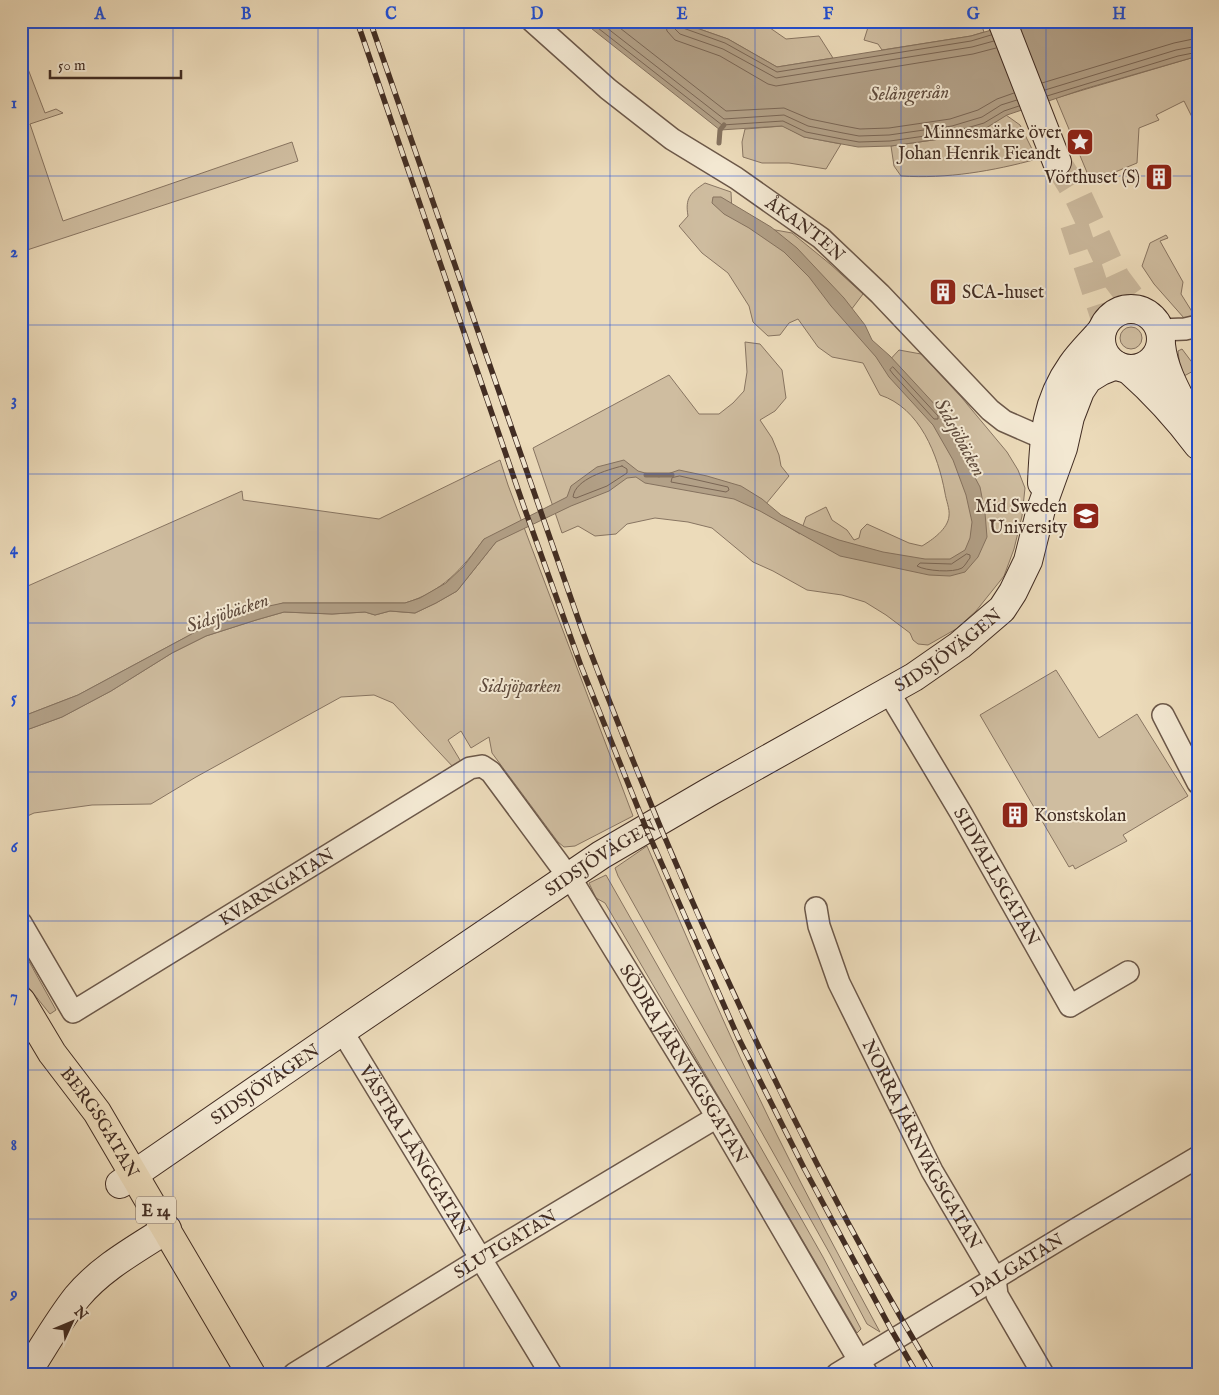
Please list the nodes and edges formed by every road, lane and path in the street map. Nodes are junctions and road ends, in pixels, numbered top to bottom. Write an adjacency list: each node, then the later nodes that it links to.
1 (532, 21): 9 (street, ÅKANTEN)
2 (1002, 21): 3 (street)
3 (1057, 162)
4 (1198, 326): 6 (street)
5 (1102, 330): 6 (street); 7 (street); 9 (street, SIDSJÖVÄGEN)
6 (1160, 338): 7 (street); 8 (street)
7 (1122, 367): 9 (street, SIDSJÖVÄGEN); 10 (street)
8 (1198, 436)
9 (1054, 443): 11 (street, SIDSJÖVÄGEN)
10 (1198, 445)
11 (888, 691): 15 (street, SIDSJÖVÄGEN); 18 (street, SIDVALLSGATAN)
12 (1163, 715): 14 (street)
13 (482, 766): 15 (street, SÖDRA JÄRNVÄGSGATAN); 17 (street, KVARNGATAN)
14 (1197, 779)
15 (569, 876): 20 (street, SIDSJÖVÄGEN); 21 (street, SÖDRA JÄRNVÄGSGATAN)
16 (816, 908): 26 (street, NORRA JÄRNVÄGSGATAN)
17 (21, 923)
18 (1128, 972)
19 (21, 1002): 23 (highway, BERGSGATAN / E 14)
20 (342, 1031): 23 (street, SIDSJÖVÄGEN); 25 (street, VÄSTRA LÅNGGATAN)
21 (717, 1117): 25 (street, SLUTGATAN); 27 (street, SÖDRA JÄRNVÄGSGATAN)
22 (1198, 1158): 26 (street, DALGATAN)
23 (127, 1179): 24 (highway, BERGSGATAN / E 14)
24 (159, 1234): 28 (street); 29 (highway, BERGSGATAN / E 14); 30 (highway, BERGSGATAN / E 14)
25 (480, 1259): 31 (street, SLUTGATAN); 32 (street, VÄSTRA LÅNGGATAN)
26 (995, 1278): 27 (street, DALGATAN); 34 (street, NORRA JÄRNVÄGSGATAN)
27 (863, 1367): 33 (street, DALGATAN)
28 (26, 1374)
29 (231, 1374)
30 (251, 1374)
31 (294, 1374)
32 (551, 1374)
33 (837, 1374)
34 (1043, 1374)

